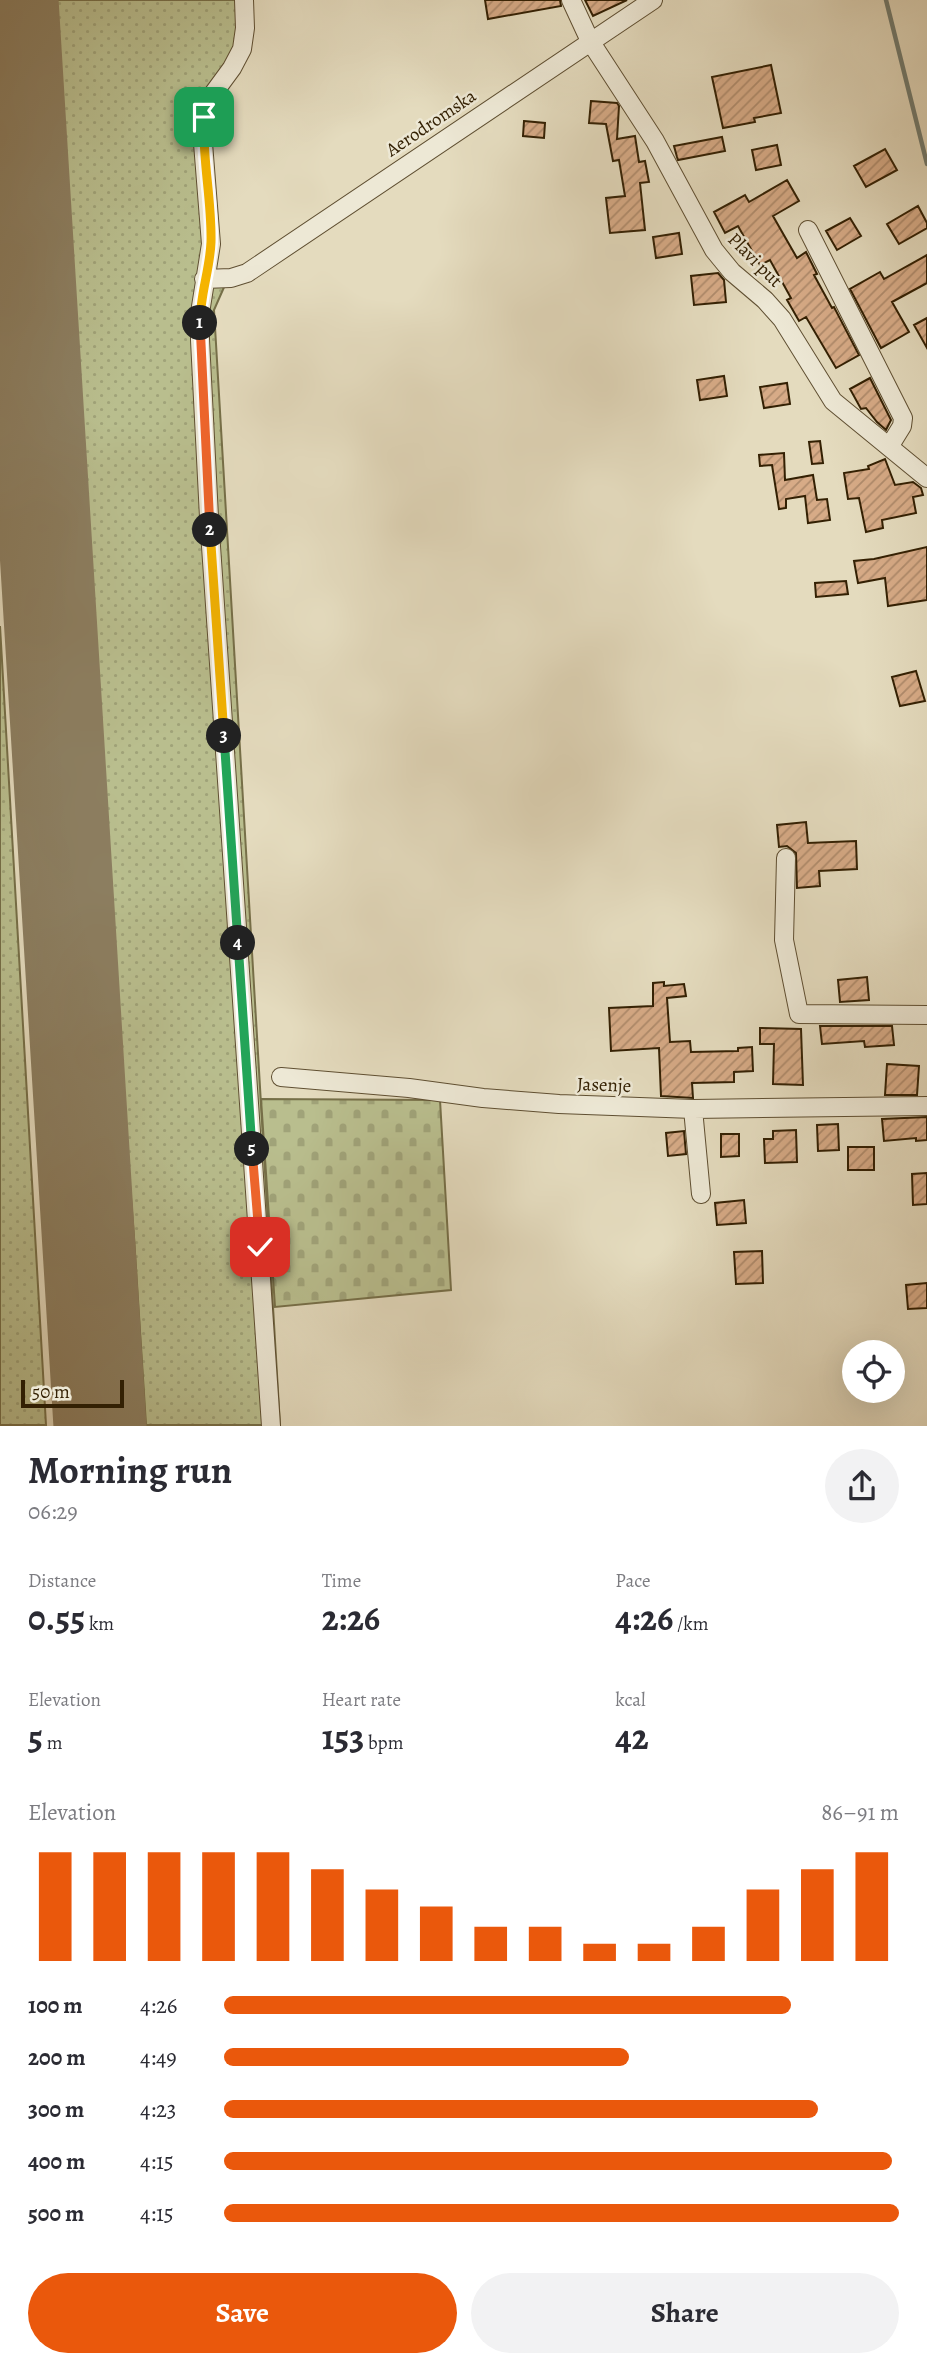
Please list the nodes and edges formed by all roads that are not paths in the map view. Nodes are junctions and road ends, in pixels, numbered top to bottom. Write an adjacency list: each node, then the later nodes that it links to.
1 (244, 0): 6 (street)
2 (571, 0): 4 (street, Plavi put)
3 (653, 0): 4 (street, Aerodromska)
4 (590, 41): 6 (street, Aerodromska); 7 (street, Plavi put)
5 (808, 230): 7 (street)
6 (204, 279): 15 (street)
7 (889, 447): 8 (street, Plavi put)
8 (927, 478)
9 (786, 858): 10 (street)
10 (927, 1015)
11 (281, 1077): 13 (street, Jasenje)
12 (927, 1106): 13 (street, Jasenje)
13 (693, 1109): 14 (street)
14 (701, 1194)
15 (271, 1426)

